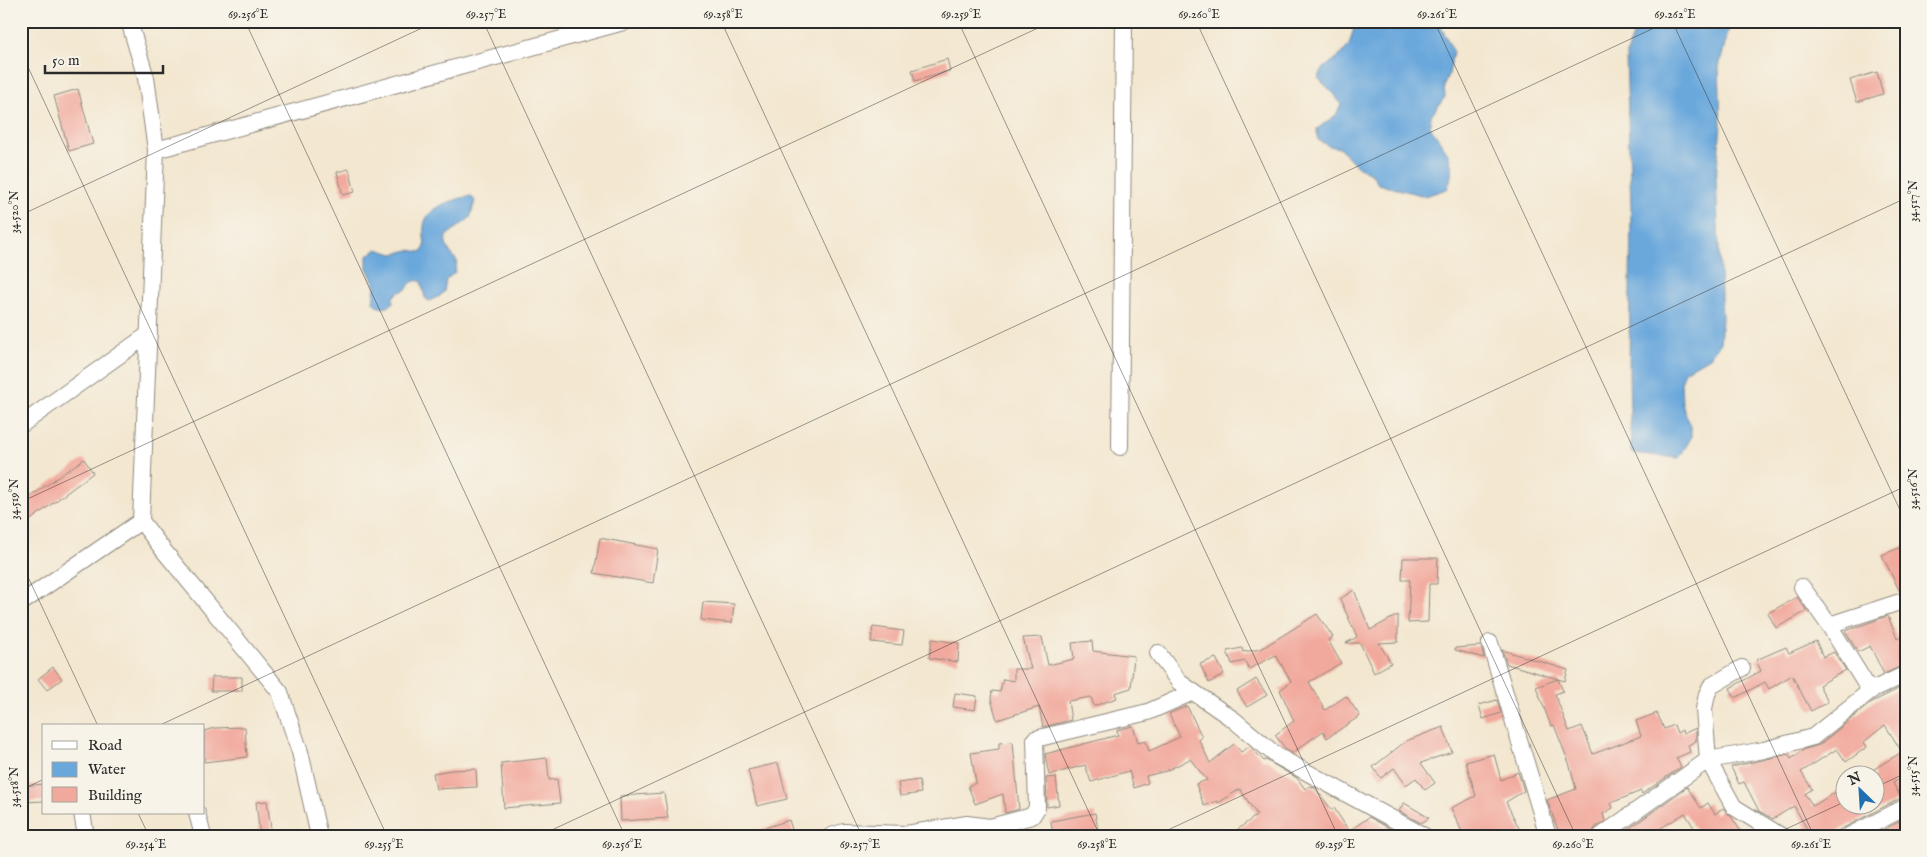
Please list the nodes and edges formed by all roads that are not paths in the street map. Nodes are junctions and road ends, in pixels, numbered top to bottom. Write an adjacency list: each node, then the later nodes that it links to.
1 (129, 21): 4 (street)
2 (627, 21): 4 (street)
3 (1124, 21): 7 (street)
4 (156, 150): 5 (street)
5 (149, 334): 6 (street); 8 (street)
6 (21, 425)
7 (1120, 447)
8 (141, 521): 11 (street); 26 (street)
9 (1802, 587): 12 (street)
10 (1906, 600): 12 (street)
11 (21, 603)
12 (1829, 625): 17 (street)
13 (1490, 642): 29 (street)
14 (1158, 653): 18 (street)
15 (1742, 668): 19 (street)
16 (1905, 676): 17 (street)
17 (1870, 691): 19 (street)
18 (1193, 692): 23 (street); 28 (street)
19 (1708, 760): 30 (street); 31 (street)
20 (1906, 807): 32 (street)
21 (82, 814): 24 (street)
22 (197, 814): 25 (street)
23 (906, 835): 27 (street)
24 (86, 836)
25 (203, 836)
26 (319, 836)
27 (831, 836)
28 (1424, 836)
29 (1548, 836)
30 (1601, 836)
31 (1781, 836)
32 (1849, 836)

